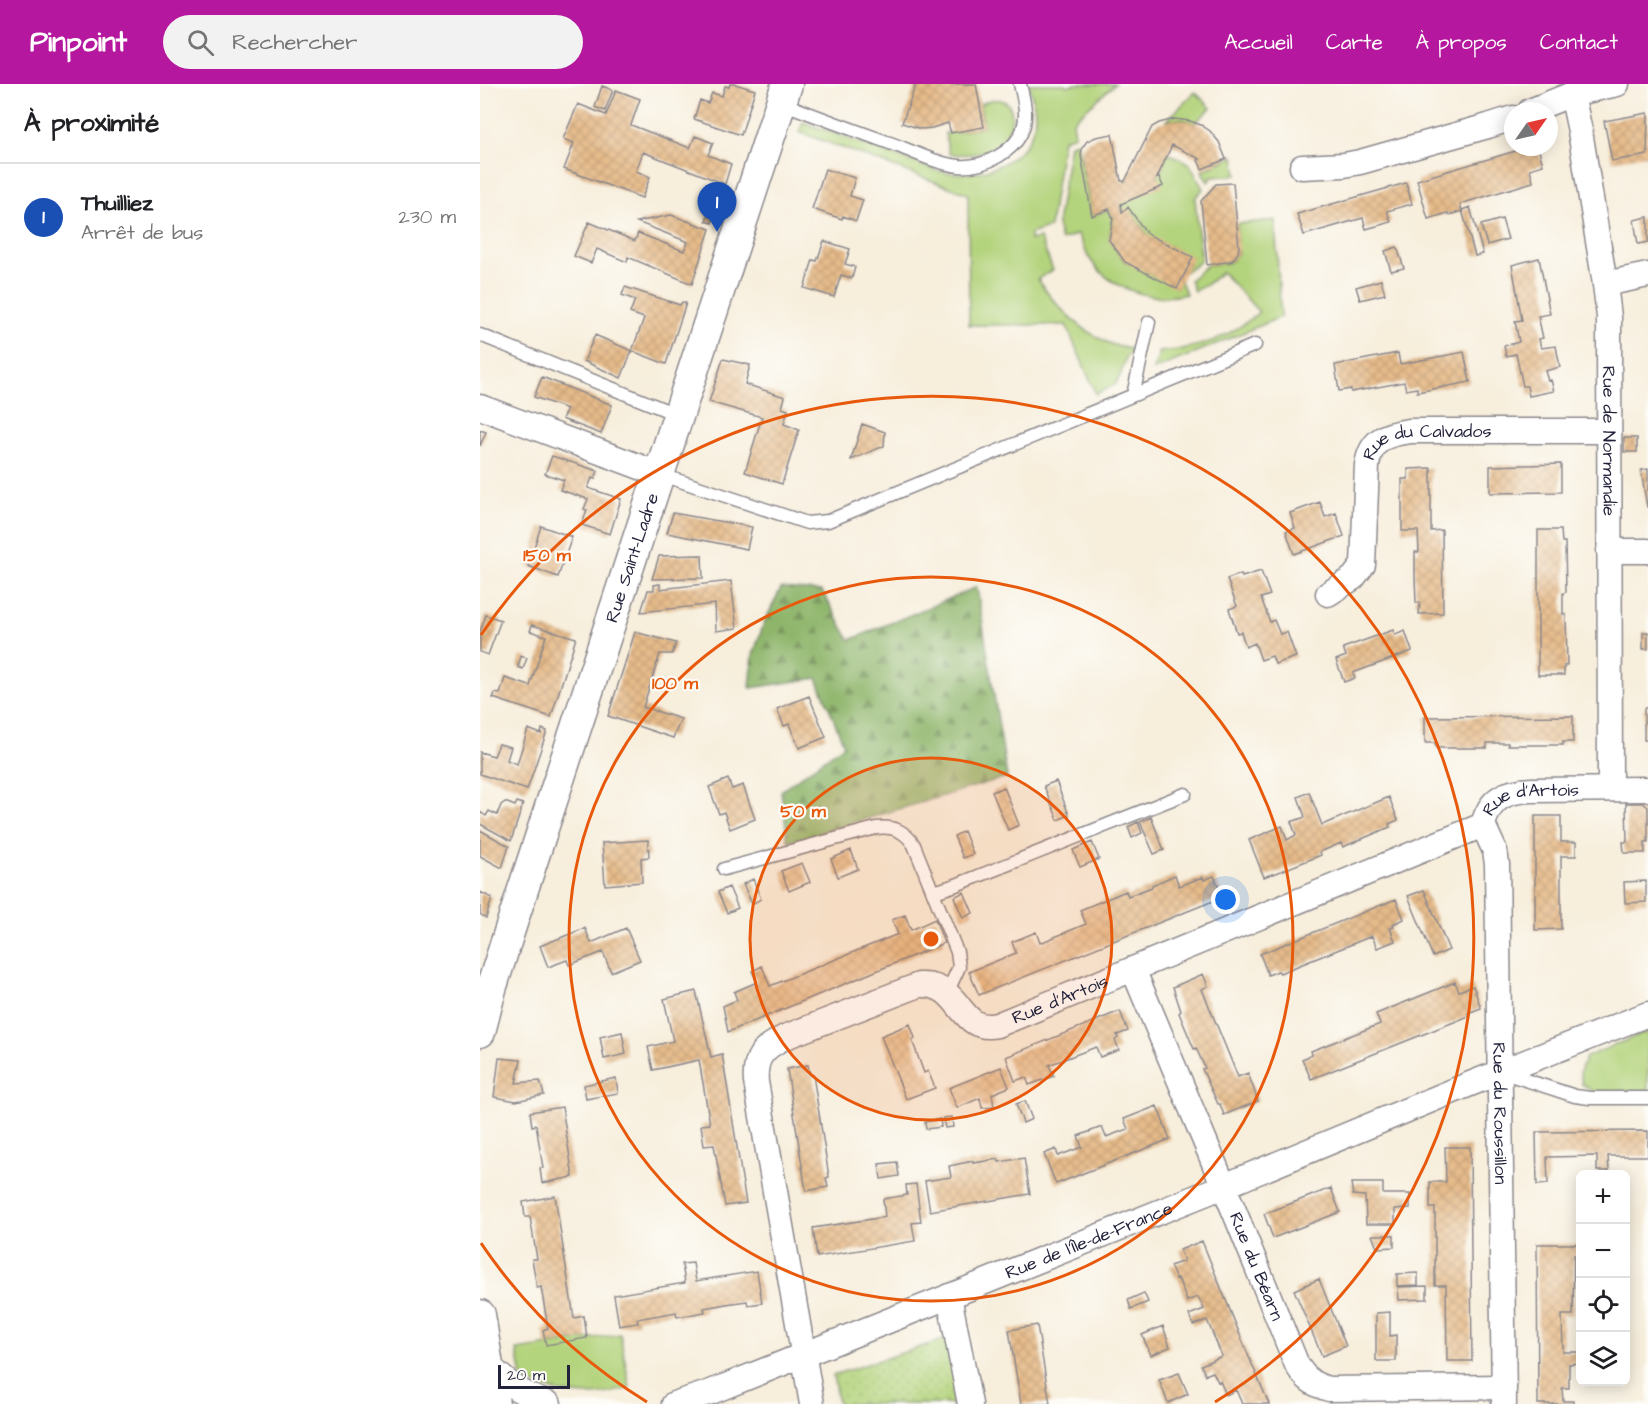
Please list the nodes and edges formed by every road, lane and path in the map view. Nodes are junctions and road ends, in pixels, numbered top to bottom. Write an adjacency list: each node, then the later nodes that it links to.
1 (1020, 84): 3 (lane)
2 (1617, 84): 4 (street)
3 (784, 94): 15 (street, Rue Saint-Ladre)
4 (1572, 94): 5 (street); 9 (street, Rue de Normandie)
5 (1552, 102)
6 (1504, 121): 7 (street)
7 (1302, 167)
8 (1648, 275): 9 (street)
9 (1605, 284): 16 (street, Rue de Normandie)
10 (1149, 322): 13 (lane)
11 (480, 335): 15 (lane)
12 (1255, 345): 13 (lane)
13 (1133, 395): 17 (lane)
14 (480, 407): 17 (street)
15 (678, 415): 17 (street, Rue Saint-Ladre)
16 (1608, 431): 18 (street, Rue de Normandie); 20 (street, Rue du Calvados)
17 (659, 474): 30 (street, Rue Saint-Ladre)
18 (1609, 551): 19 (street); 21 (street, Rue de Normandie)
19 (1648, 551)
20 (1328, 594)
21 (1610, 789): 22 (street, Rue d'Artois); 24 (street, Rue d'Artois)
22 (1648, 789)
23 (1185, 794): 26 (lane)
24 (1483, 825): 27 (street, Rue d'Artois); 31 (street, Rue du Roussillon)
25 (724, 869): 26 (lane)
26 (934, 892): 28 (lane)
27 (1133, 969): 28 (street, Rue d'Artois); 33 (street, Rue du Béarn)
28 (947, 993): 36 (street)
29 (1648, 1014): 31 (street, Rue de l'Île-de-France)
30 (480, 1032)
31 (1500, 1072): 32 (lane); 33 (street, Rue de l'Île-de-France); 38 (street, Rue du Roussillon)
32 (1648, 1098)
33 (1224, 1186): 34 (street, Rue de l'Île-de-France); 38 (street, Rue du Béarn)
34 (949, 1296): 36 (street, Rue de l'Île-de-France); 43 (street)
35 (480, 1315): 37 (street)
36 (804, 1354): 41 (street, Rue de l'Île-de-France); 42 (street)
37 (488, 1365): 39 (street); 40 (street)
38 (1504, 1395)
39 (494, 1404)
40 (549, 1404)
41 (674, 1404)
42 (812, 1404)
43 (970, 1404)

